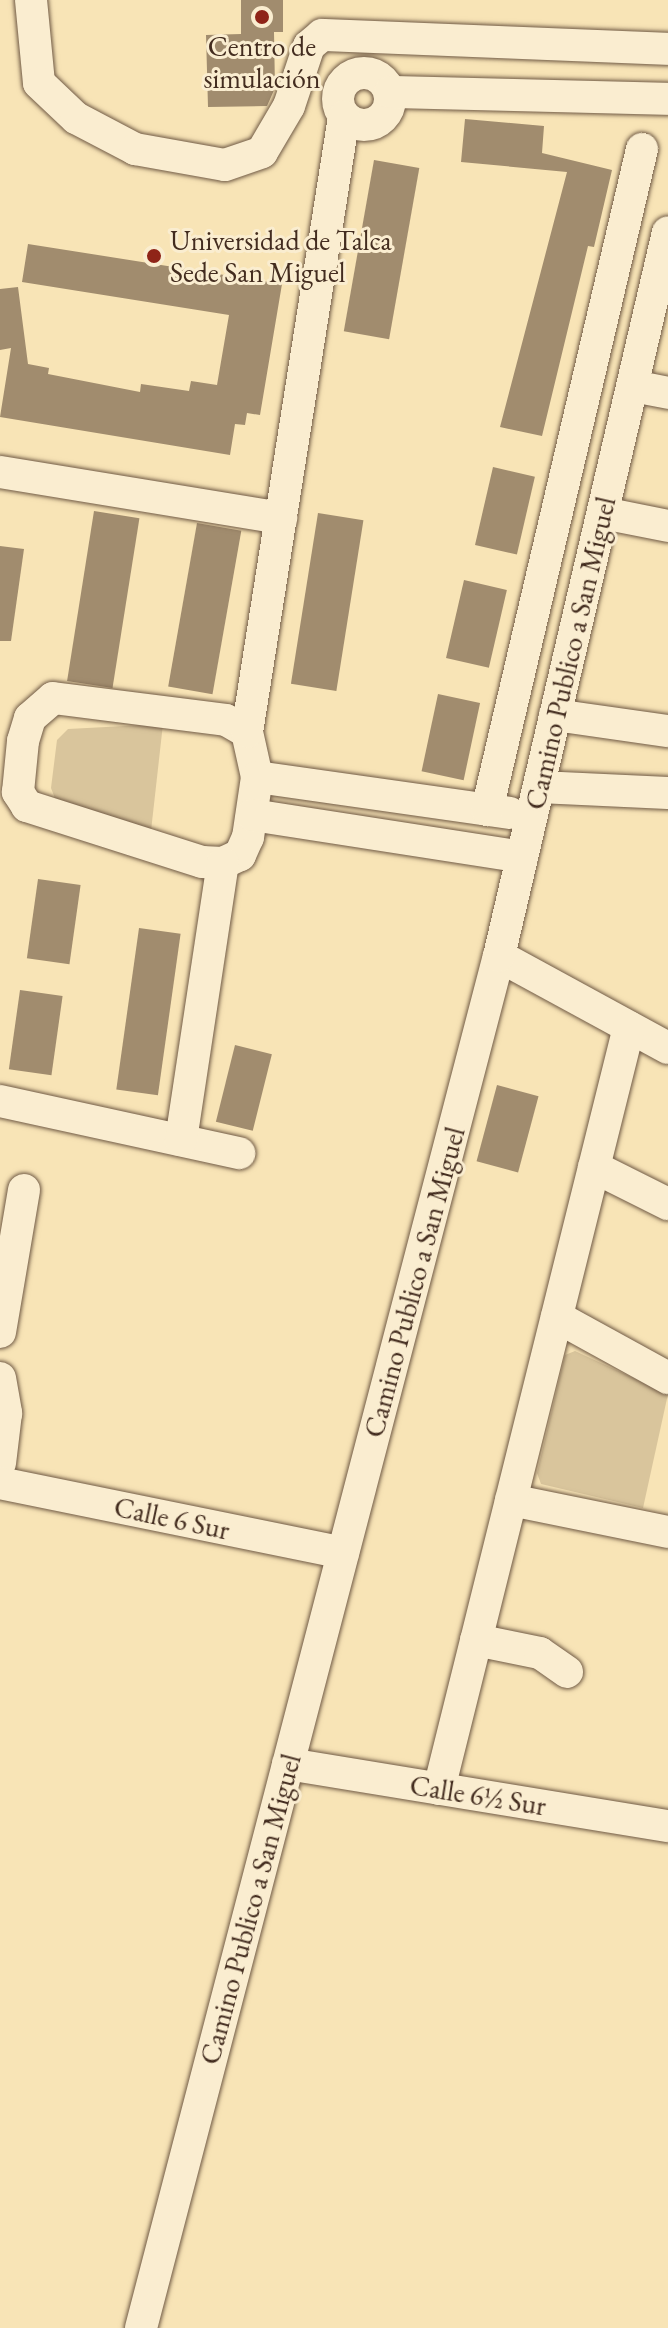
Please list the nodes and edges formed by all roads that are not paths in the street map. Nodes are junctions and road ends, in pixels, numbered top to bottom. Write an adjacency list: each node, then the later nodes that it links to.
1 (31, 0): 2 (street)
2 (668, 49)
3 (668, 99): 10 (street)
4 (642, 149): 19 (street)
5 (668, 232): 6 (street, Camino Publico a San Miguel)
6 (633, 386): 7 (street); 9 (street, Camino Publico a San Miguel)
7 (668, 393)
8 (0, 472): 10 (street)
9 (603, 513): 11 (street); 12 (street, Camino Publico a San Miguel)
10 (281, 518): 14 (street)
11 (668, 526)
12 (555, 715): 13 (street); 18 (street, Camino Publico a San Miguel)
13 (668, 731)
14 (247, 732): 15 (street); 16 (street)
15 (12, 740): 22 (street)
16 (257, 777): 19 (street); 20 (street)
17 (668, 793): 18 (street)
18 (535, 801): 19 (street); 21 (street, Camino Publico a San Miguel)
19 (487, 810)
20 (252, 815): 21 (street); 22 (street)
21 (522, 857): 23 (street, Camino Publico a San Miguel)
22 (223, 863): 27 (street)
23 (499, 956): 24 (street); 40 (street, Camino Publico a San Miguel)
24 (629, 1027): 25 (street); 29 (street)
25 (668, 1048)
26 (0, 1101): 27 (street)
27 (181, 1140): 28 (street)
28 (239, 1153)
29 (594, 1167): 31 (street); 32 (street)
30 (24, 1190): 33 (street)
31 (668, 1204)
32 (557, 1317): 35 (street); 38 (street)
33 (0, 1332)
34 (0, 1378): 36 (street)
35 (668, 1378)
36 (0, 1463)
37 (0, 1483): 40 (street, Calle 6 Sur)
38 (511, 1500): 39 (street); 41 (street)
39 (668, 1532)
40 (343, 1553): 43 (street, Camino Publico a San Miguel)
41 (476, 1640): 42 (street); 44 (street)
42 (567, 1672)
43 (288, 1764): 44 (street, Calle 6½ Sur); 46 (street, Camino Publico a San Miguel)
44 (439, 1789): 45 (street, Calle 6½ Sur)
45 (668, 1826)
46 (141, 2328)

